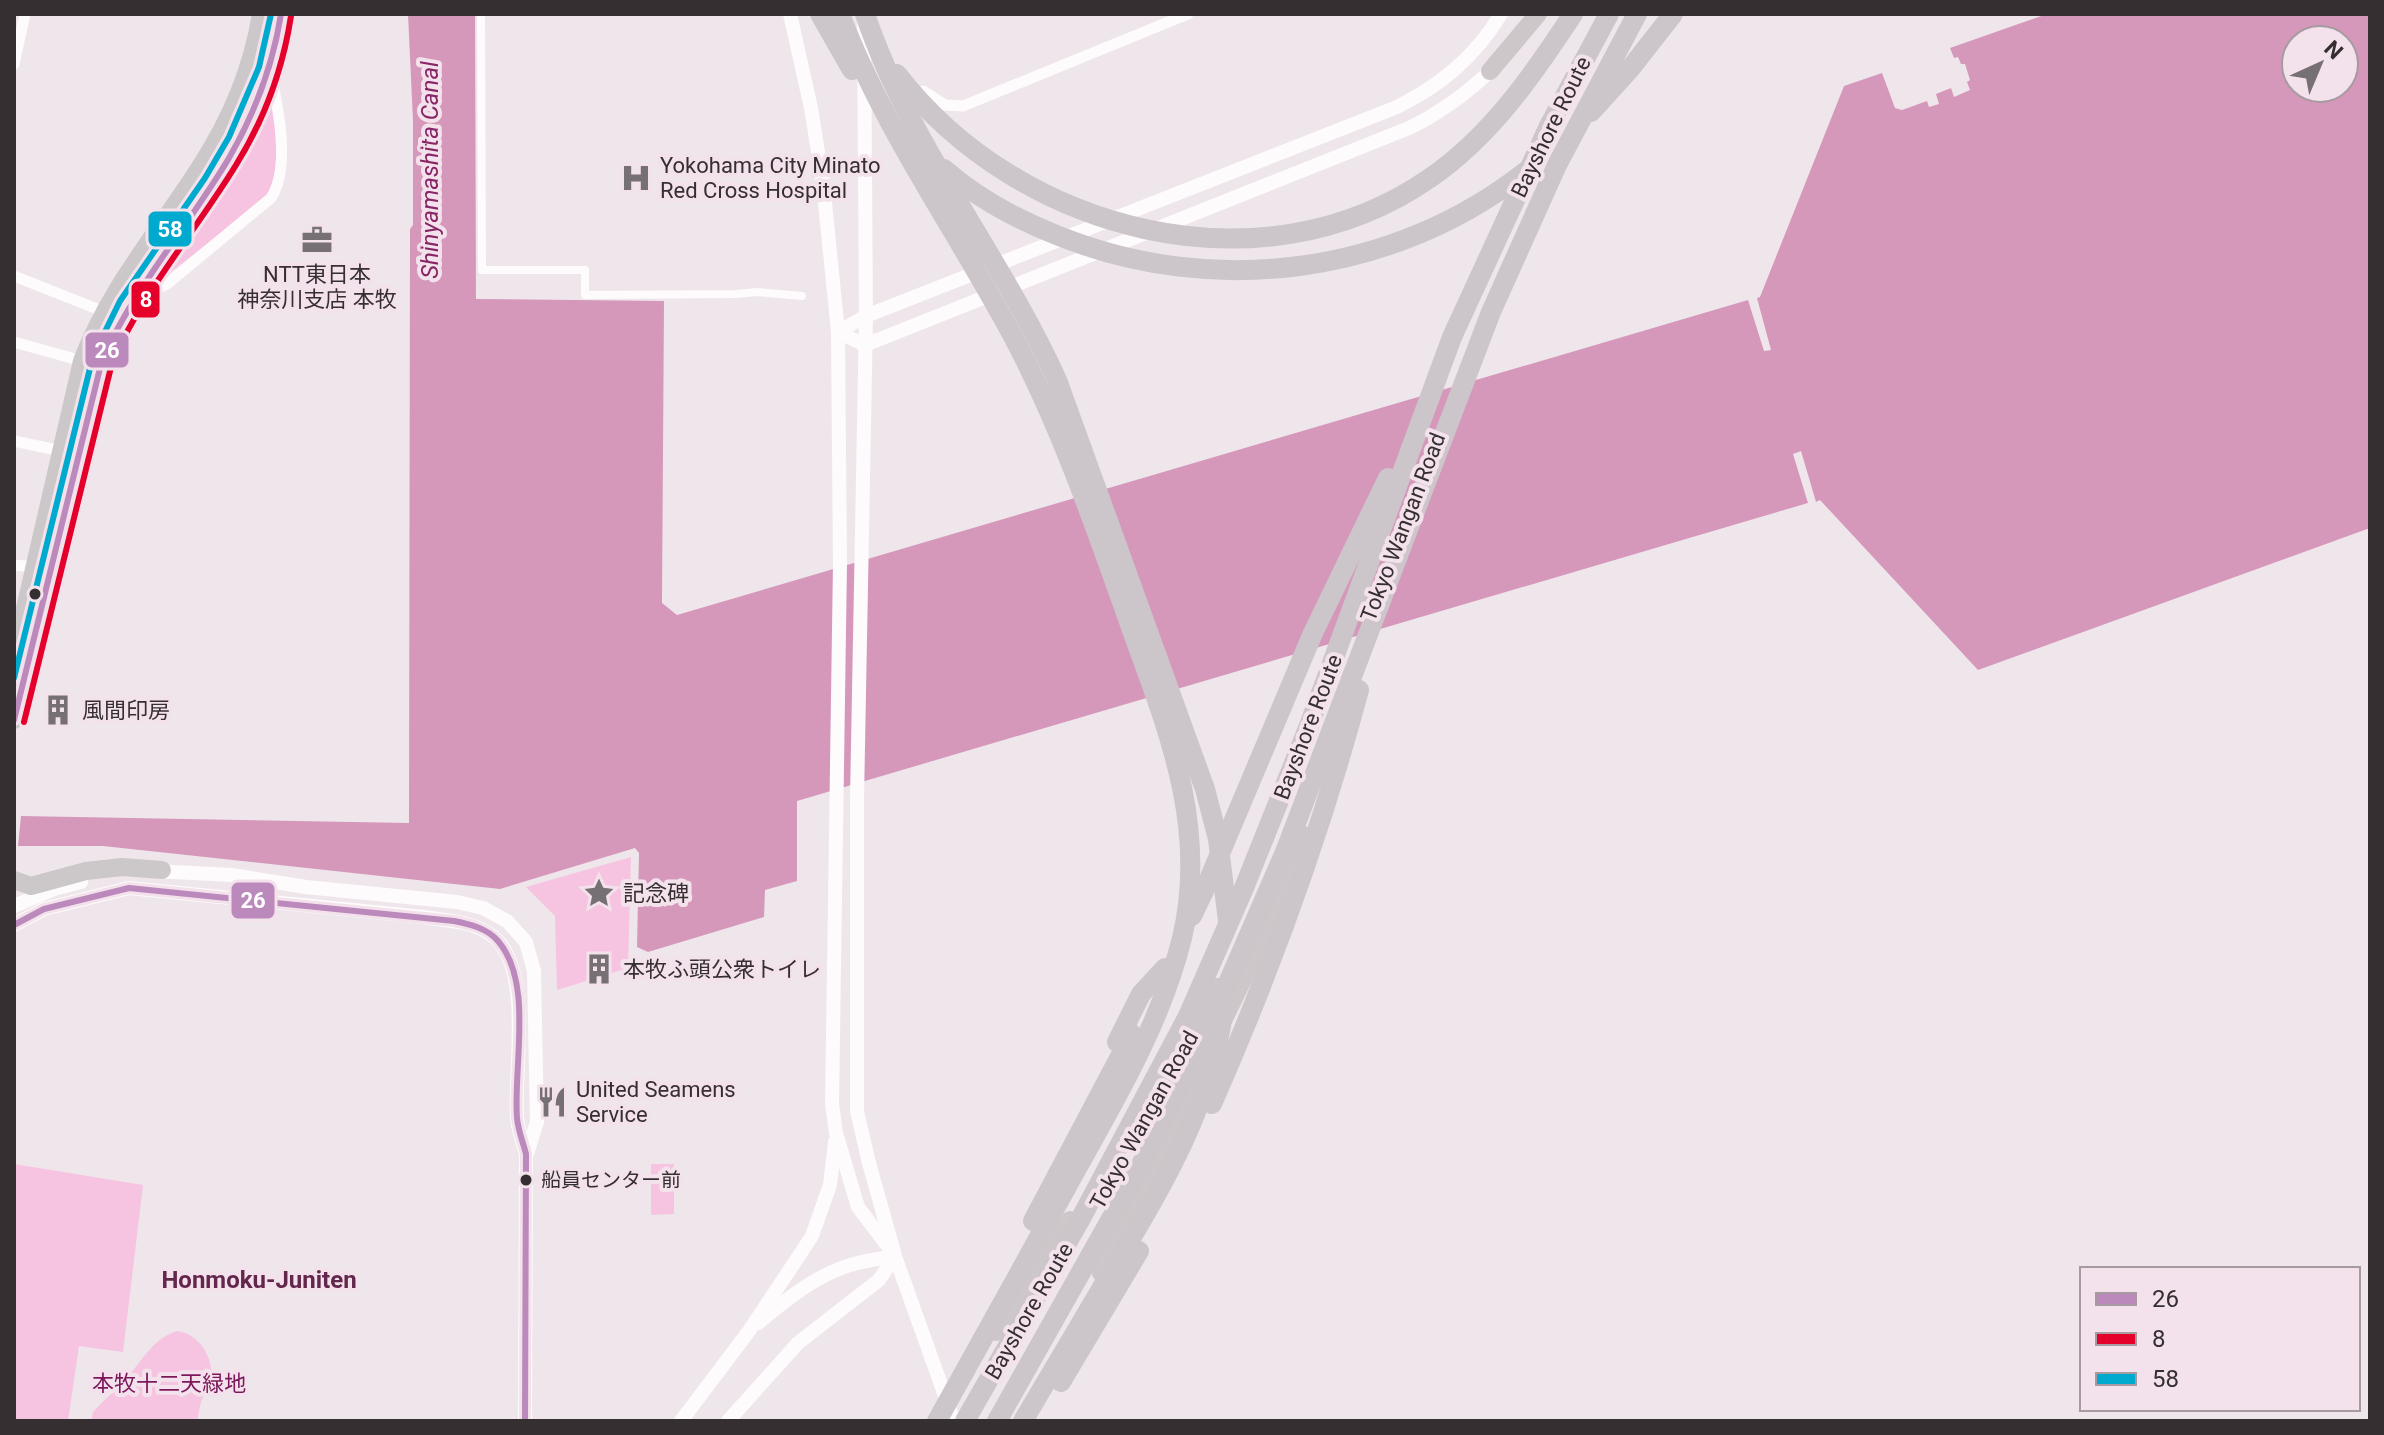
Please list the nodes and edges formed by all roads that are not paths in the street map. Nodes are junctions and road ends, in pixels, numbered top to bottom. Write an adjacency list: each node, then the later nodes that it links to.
1 (25, 14): 17 (street)
2 (261, 14): 24 (main road)
3 (281, 14): 18 (main road)
4 (481, 14): 22 (street)
5 (790, 14): 26 (street)
6 (820, 14): 16 (highway)
7 (840, 14): 52 (highway)
8 (862, 14): 12 (highway); 19 (street); 58 (highway)
9 (1188, 14): 19 (street)
10 (1501, 14): 25 (street)
11 (1538, 14): 20 (highway)
12 (1573, 14)
13 (1609, 14): 30 (highway, Bayshore Route)
14 (1630, 14): 43 (highway, Tokyo Wangan Road)
15 (1640, 14): 35 (highway, Bayshore Route); 38 (highway, Tokyo Wangan Road)
16 (1673, 14)
17 (14, 64)
18 (269, 67): 23 (main road); 23 (street)
19 (865, 67): 25 (street)
20 (1490, 71): 28 (street)
21 (14, 276): 24 (street)
22 (802, 296)
23 (132, 298): 24 (main road)
24 (112, 315): 29 (main road); 37 (main road)
25 (866, 316): 26 (street); 28 (street)
26 (838, 332): 28 (street); 44 (street)
27 (14, 342): 29 (street)
28 (865, 345): 46 (street)
29 (82, 361): 32 (main road)
30 (1429, 396): 51 (highway); 54 (highway, Bayshore Route)
31 (14, 441): 32 (street)
32 (62, 448): 34 (main road)
33 (14, 565): 34 (street)
34 (35, 567): 36 (main road)
35 (1392, 571): 57 (highway, Bayshore Route); 60 (highway)
36 (14, 656)
37 (14, 720)
38 (1325, 763): 56 (highway, Tokyo Wangan Road); 59 (highway)
39 (162, 870): 40 (main road); 41 (street); 45 (street)
40 (14, 880)
41 (14, 906)
42 (14, 925): 45 (street)
43 (1183, 1050): 52 (highway); 55 (highway, Tokyo Wangan Road)
44 (836, 1133): 46 (street); 47 (street)
45 (526, 1154): 48 (street)
46 (895, 1256): 47 (street); 50 (street); 53 (street)
47 (749, 1331): 49 (street)
48 (525, 1421)
49 (681, 1421)
50 (728, 1421)
51 (927, 1421)
52 (937, 1421)
53 (954, 1421)
54 (965, 1421)
55 (974, 1421)
56 (988, 1421)
57 (997, 1421)
58 (1023, 1421)
59 (1030, 1421)
60 (1037, 1421)

